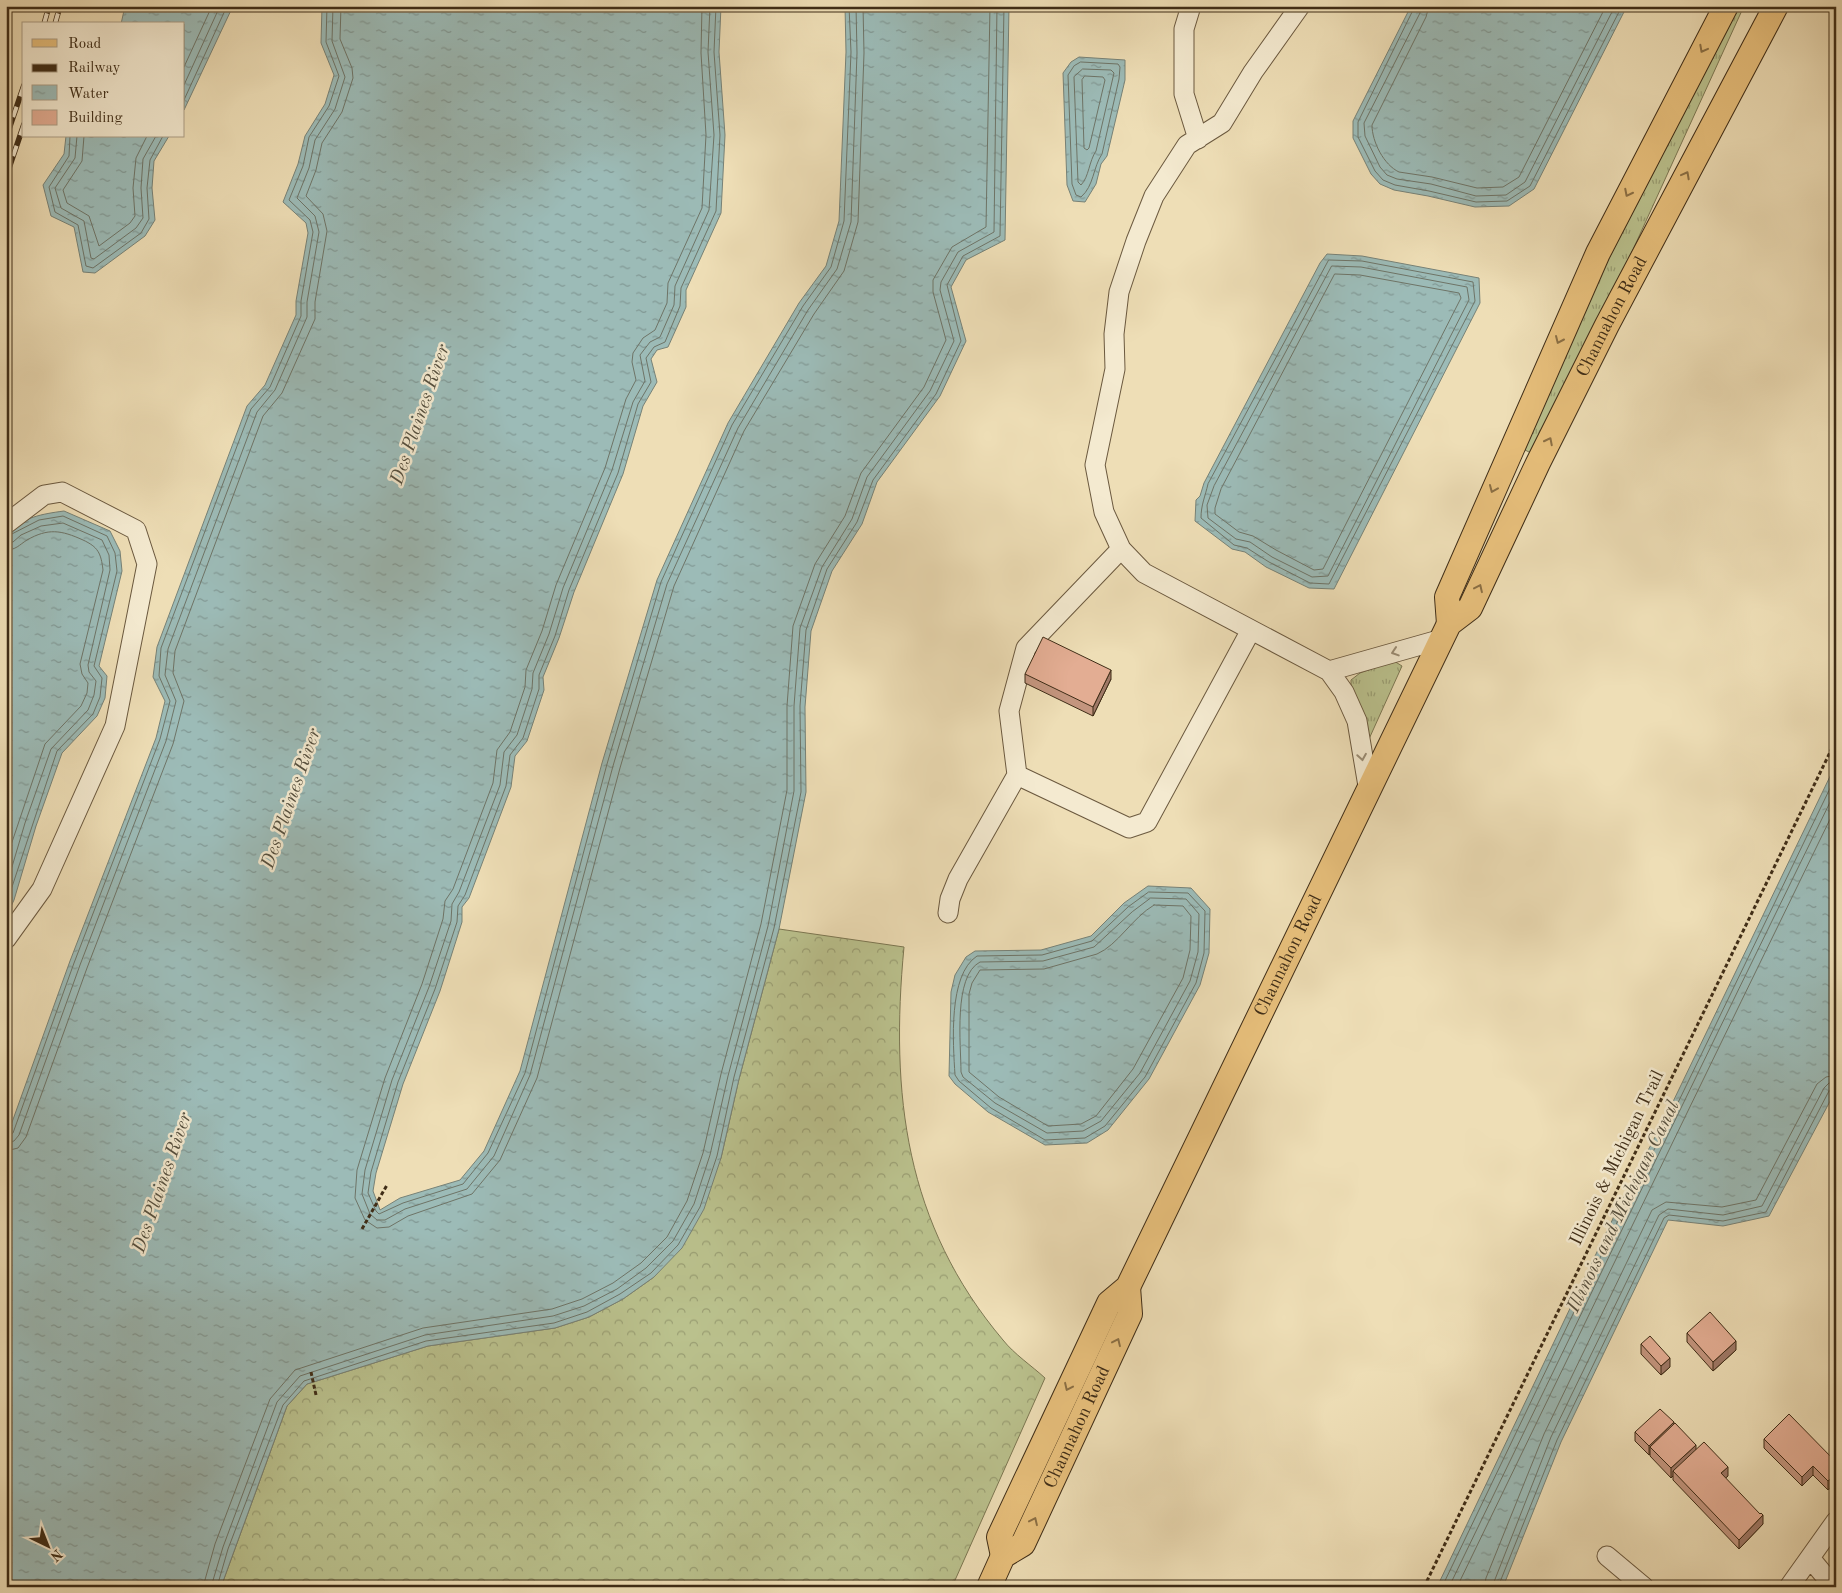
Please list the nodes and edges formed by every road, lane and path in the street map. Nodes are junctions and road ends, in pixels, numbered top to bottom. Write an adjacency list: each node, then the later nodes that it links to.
1 (1191, 6): 6 (street)
2 (1300, 6): 6 (street)
3 (1726, 6): 10 (main road, Channahon Road, one-way to 10)
4 (1791, 6): 5 (main road)
5 (1772, 13): 10 (main road, Channahon Road, one-way to 5)
6 (1198, 139): 8 (street)
7 (6, 524): 16 (street)
8 (1121, 549): 9 (street); 13 (street)
9 (1251, 630): 11 (street); 13 (street)
10 (1445, 632): 11 (street, one-way to 11); 14 (main road, Channahon Road)
11 (1329, 671): 14 (street, one-way to 14)
12 (1836, 740): 26 (path, Illinois & Michigan Trail)
13 (1017, 775): 15 (street)
14 (1369, 792): 25 (main road, Channahon Road)
15 (948, 913)
16 (6, 939)
17 (387, 1185): 18 (path)
18 (362, 1229)
19 (311, 1372): 20 (path)
20 (316, 1395)
21 (1836, 1521): 23 (street)
22 (1607, 1556): 27 (street)
23 (1810, 1558): 24 (street); 28 (street)
24 (1835, 1586)
25 (989, 1587)
26 (1424, 1587)
27 (1644, 1587)
28 (1789, 1587)

